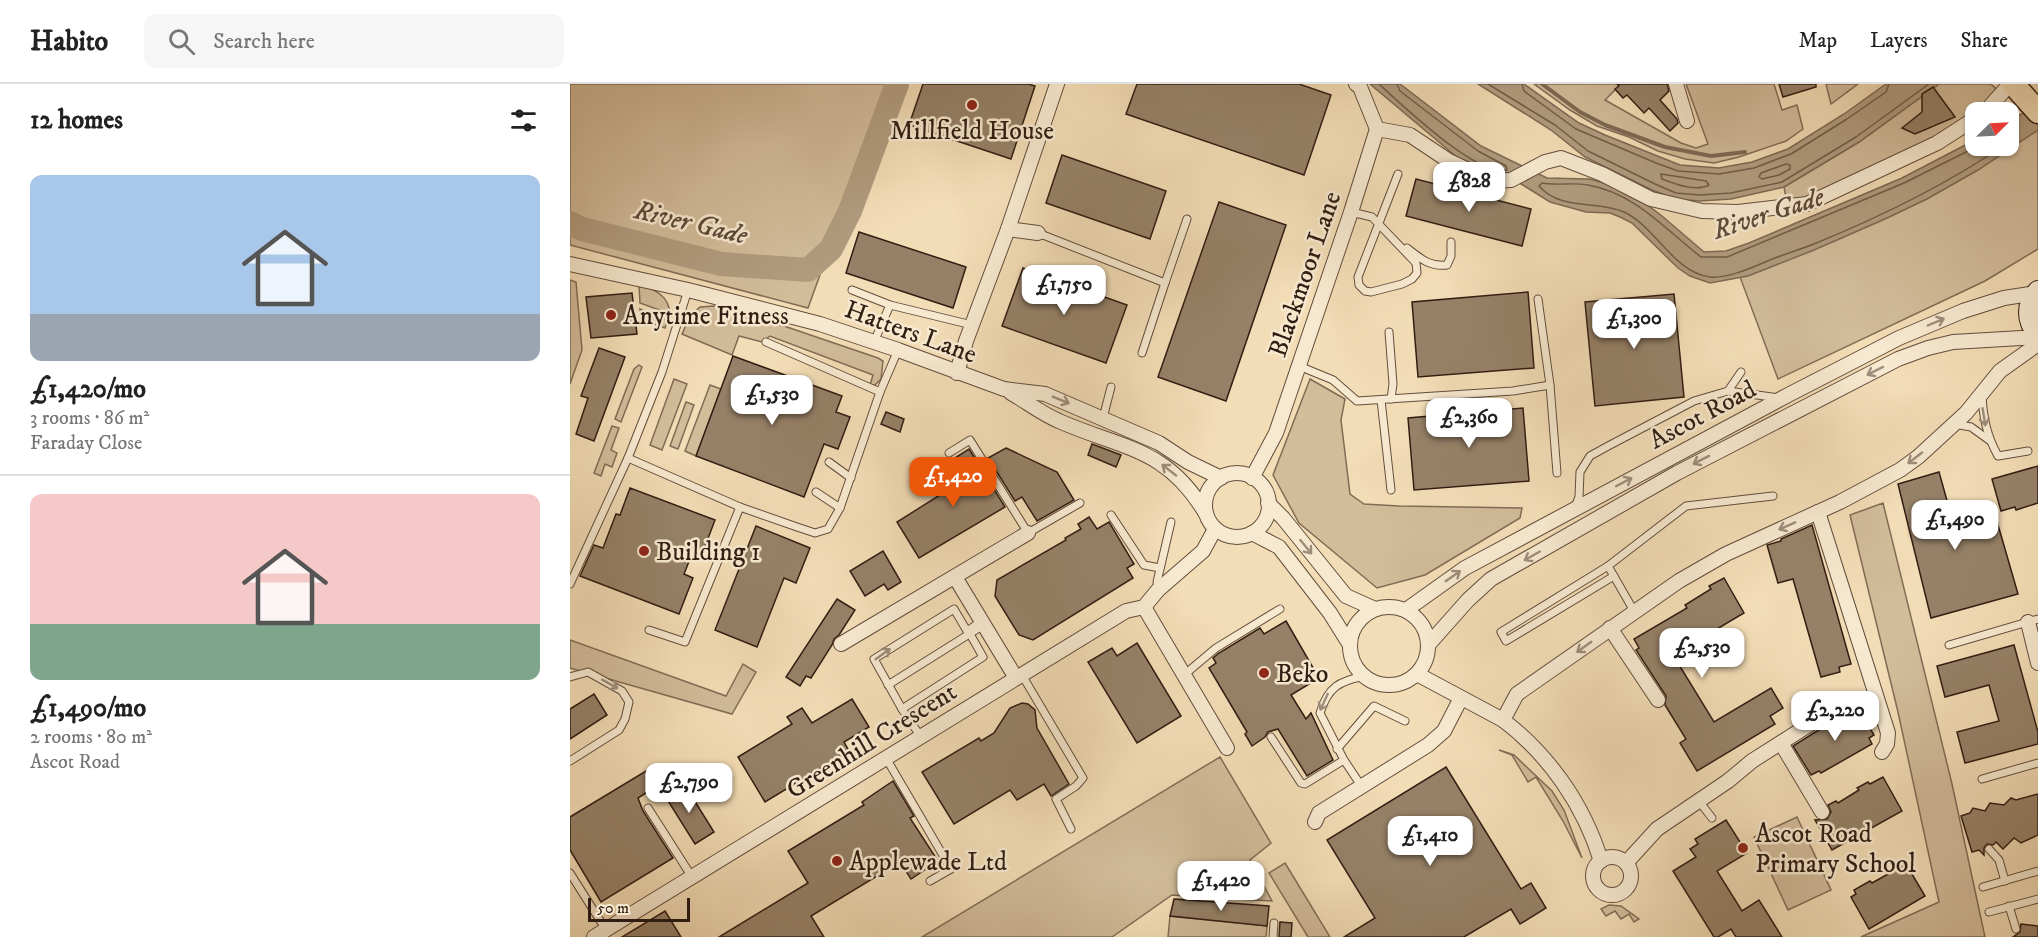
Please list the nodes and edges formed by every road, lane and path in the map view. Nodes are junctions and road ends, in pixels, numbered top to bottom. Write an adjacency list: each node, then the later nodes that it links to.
1 (1057, 84): 14 (street)
2 (1356, 84): 9 (street)
3 (1676, 84): 7 (street)
4 (2011, 84): 5 (street); 6 (main road)
5 (1994, 102)
6 (2034, 108)
7 (1687, 121)
8 (1965, 125): 9 (street)
9 (1377, 129): 11 (street, Blackmoor Lane)
10 (1398, 174): 13 (lane)
11 (1351, 212): 13 (lane); 33 (street, Blackmoor Lane)
12 (1188, 219): 19 (lane)
13 (1379, 224): 15 (lane); 15 (lane)
14 (1008, 228): 16 (street); 25 (street)
15 (1387, 231): 17 (lane)
16 (1038, 233): 19 (lane)
17 (1451, 242)
18 (570, 264): 20 (street, Hatters Lane)
19 (1165, 283): 32 (lane)
20 (688, 290): 29 (street, Hatters Lane); 50 (lane)
21 (852, 290): 24 (lane)
22 (2037, 292): 27 (street); 43 (street, Ascot Road, one-way to 22)
23 (1538, 298): 36 (lane)
24 (890, 305): 25 (lane); 29 (lane)
25 (972, 325): 35 (street)
26 (1389, 332): 42 (lane)
27 (2038, 335): 89 (street, Ascot Road, one-way to 89)
28 (766, 342): 40 (lane)
29 (874, 342): 31 (street, Hatters Lane)
30 (2038, 344): 41 (street)
31 (898, 350): 35 (street, Hatters Lane); 40 (lane)
32 (1142, 353)
33 (1299, 366): 44 (lane); 55 (street, Blackmoor Lane)
34 (1741, 372): 39 (lane)
35 (957, 373): 38 (street, Hatters Lane)
36 (1550, 385): 42 (lane); 52 (lane)
37 (1111, 387): 45 (lane)
38 (1004, 389): 45 (street, Hatters Lane, one-way to 45); 65 (street, one-way to 38)
39 (1728, 391): 43 (lane); 63 (lane)
40 (880, 392): 53 (lane)
41 (1982, 393): 46 (street); 47 (lane, one-way to 47)
42 (1391, 399): 44 (lane)
43 (1781, 399): 63 (street, Ascot Road, one-way to 43)
44 (1382, 400): 56 (lane)
45 (1103, 418): 54 (street, Hatters Lane)
46 (1954, 424): 47 (lane); 64 (street, one-way to 64)
47 (1989, 440): 48 (lane)
48 (2028, 451)
49 (949, 453): 69 (lane)
50 (628, 459): 61 (lane); 75 (lane)
51 (830, 462): 53 (lane)
52 (1557, 473)
53 (851, 478): 62 (lane)
54 (1221, 478): 55 (street); 65 (street)
55 (1252, 478): 60 (street)
56 (1390, 490)
57 (816, 492): 62 (lane)
58 (1773, 496): 71 (lane)
59 (1080, 503): 69 (lane)
60 (1268, 503): 70 (street); 79 (street, one-way to 79)
61 (740, 507): 62 (lane); 85 (lane)
62 (840, 508)
63 (1574, 509): 80 (street, Ascot Road, one-way to 63)
64 (1818, 512): 81 (street, one-way to 81); 109 (street)
65 (1206, 514): 68 (street)
66 (1111, 515): 72 (lane)
67 (1171, 522): 72 (lane)
68 (1215, 529): 70 (street); 76 (street)
69 (1028, 533): 74 (street)
70 (1252, 533): 88 (street)
71 (1608, 566): 73 (lane); 73 (lane)
72 (1160, 568): 76 (lane)
73 (1614, 576): 81 (lane)
74 (956, 577): 83 (street); 87 (street)
75 (570, 584)
76 (1158, 590): 77 (street)
77 (1144, 607): 93 (street); 96 (street, Greenhill Crescent)
78 (1280, 609): 93 (lane)
79 (1375, 609): 80 (street); 88 (street)
80 (1406, 610): 89 (street)
81 (1634, 611): 84 (street)
82 (2033, 621): 90 (lane); 91 (street)
83 (983, 623): 86 (lane); 96 (street)
84 (1610, 628): 99 (street); 102 (street, one-way to 102)
85 (649, 630)
86 (968, 633): 97 (lane); 97 (lane, one-way to 86); 100 (lane)
87 (841, 644)
88 (1350, 645): 94 (street)
89 (1428, 645): 92 (street)
90 (1949, 645)
91 (2038, 663)
92 (1417, 674): 94 (street); 98 (street)
93 (1184, 675): 107 (street)
94 (1365, 676): 108 (lane, one-way to 108)
95 (570, 677): 112 (lane, one-way to 112)
96 (1019, 677): 105 (street, Greenhill Crescent); 121 (lane)
97 (888, 685): 100 (lane)
98 (1461, 698): 102 (street); 115 (street)
99 (1658, 700)
100 (902, 709): 105 (lane)
101 (1818, 719): 106 (street)
102 (1503, 720): 123 (street)
103 (1405, 721): 108 (lane)
104 (1271, 736): 111 (lane)
105 (921, 737): 110 (street, Greenhill Crescent)
106 (1781, 743): 116 (street); 118 (street)
107 (1227, 748)
108 (1337, 749): 111 (lane)
109 (1882, 752)
110 (886, 758): 127 (street, Greenhill Crescent); 128 (lane)
111 (1344, 760): 115 (lane)
112 (570, 762)
113 (2038, 763): 114 (lane)
114 (1982, 779)
115 (1362, 787): 120 (street)
116 (1698, 800): 119 (lane); 124 (street)
117 (648, 808): 127 (lane)
118 (1822, 812)
119 (1712, 818)
120 (1315, 822)
121 (1071, 829)
122 (1989, 849): 129 (lane)
123 (1601, 861): 124 (street); 124 (street)
124 (1626, 862)
125 (2038, 871): 129 (lane)
126 (570, 873): 136 (lane)
127 (692, 878): 136 (street, Greenhill Crescent)
128 (930, 881)
129 (2005, 881): 130 (lane)
130 (1983, 887)
131 (2038, 899): 132 (lane)
132 (2009, 906): 133 (lane); 135 (lane)
133 (1989, 912)
134 (1274, 923): 137 (lane)
135 (2016, 929)
136 (600, 934)
137 (1273, 937)

